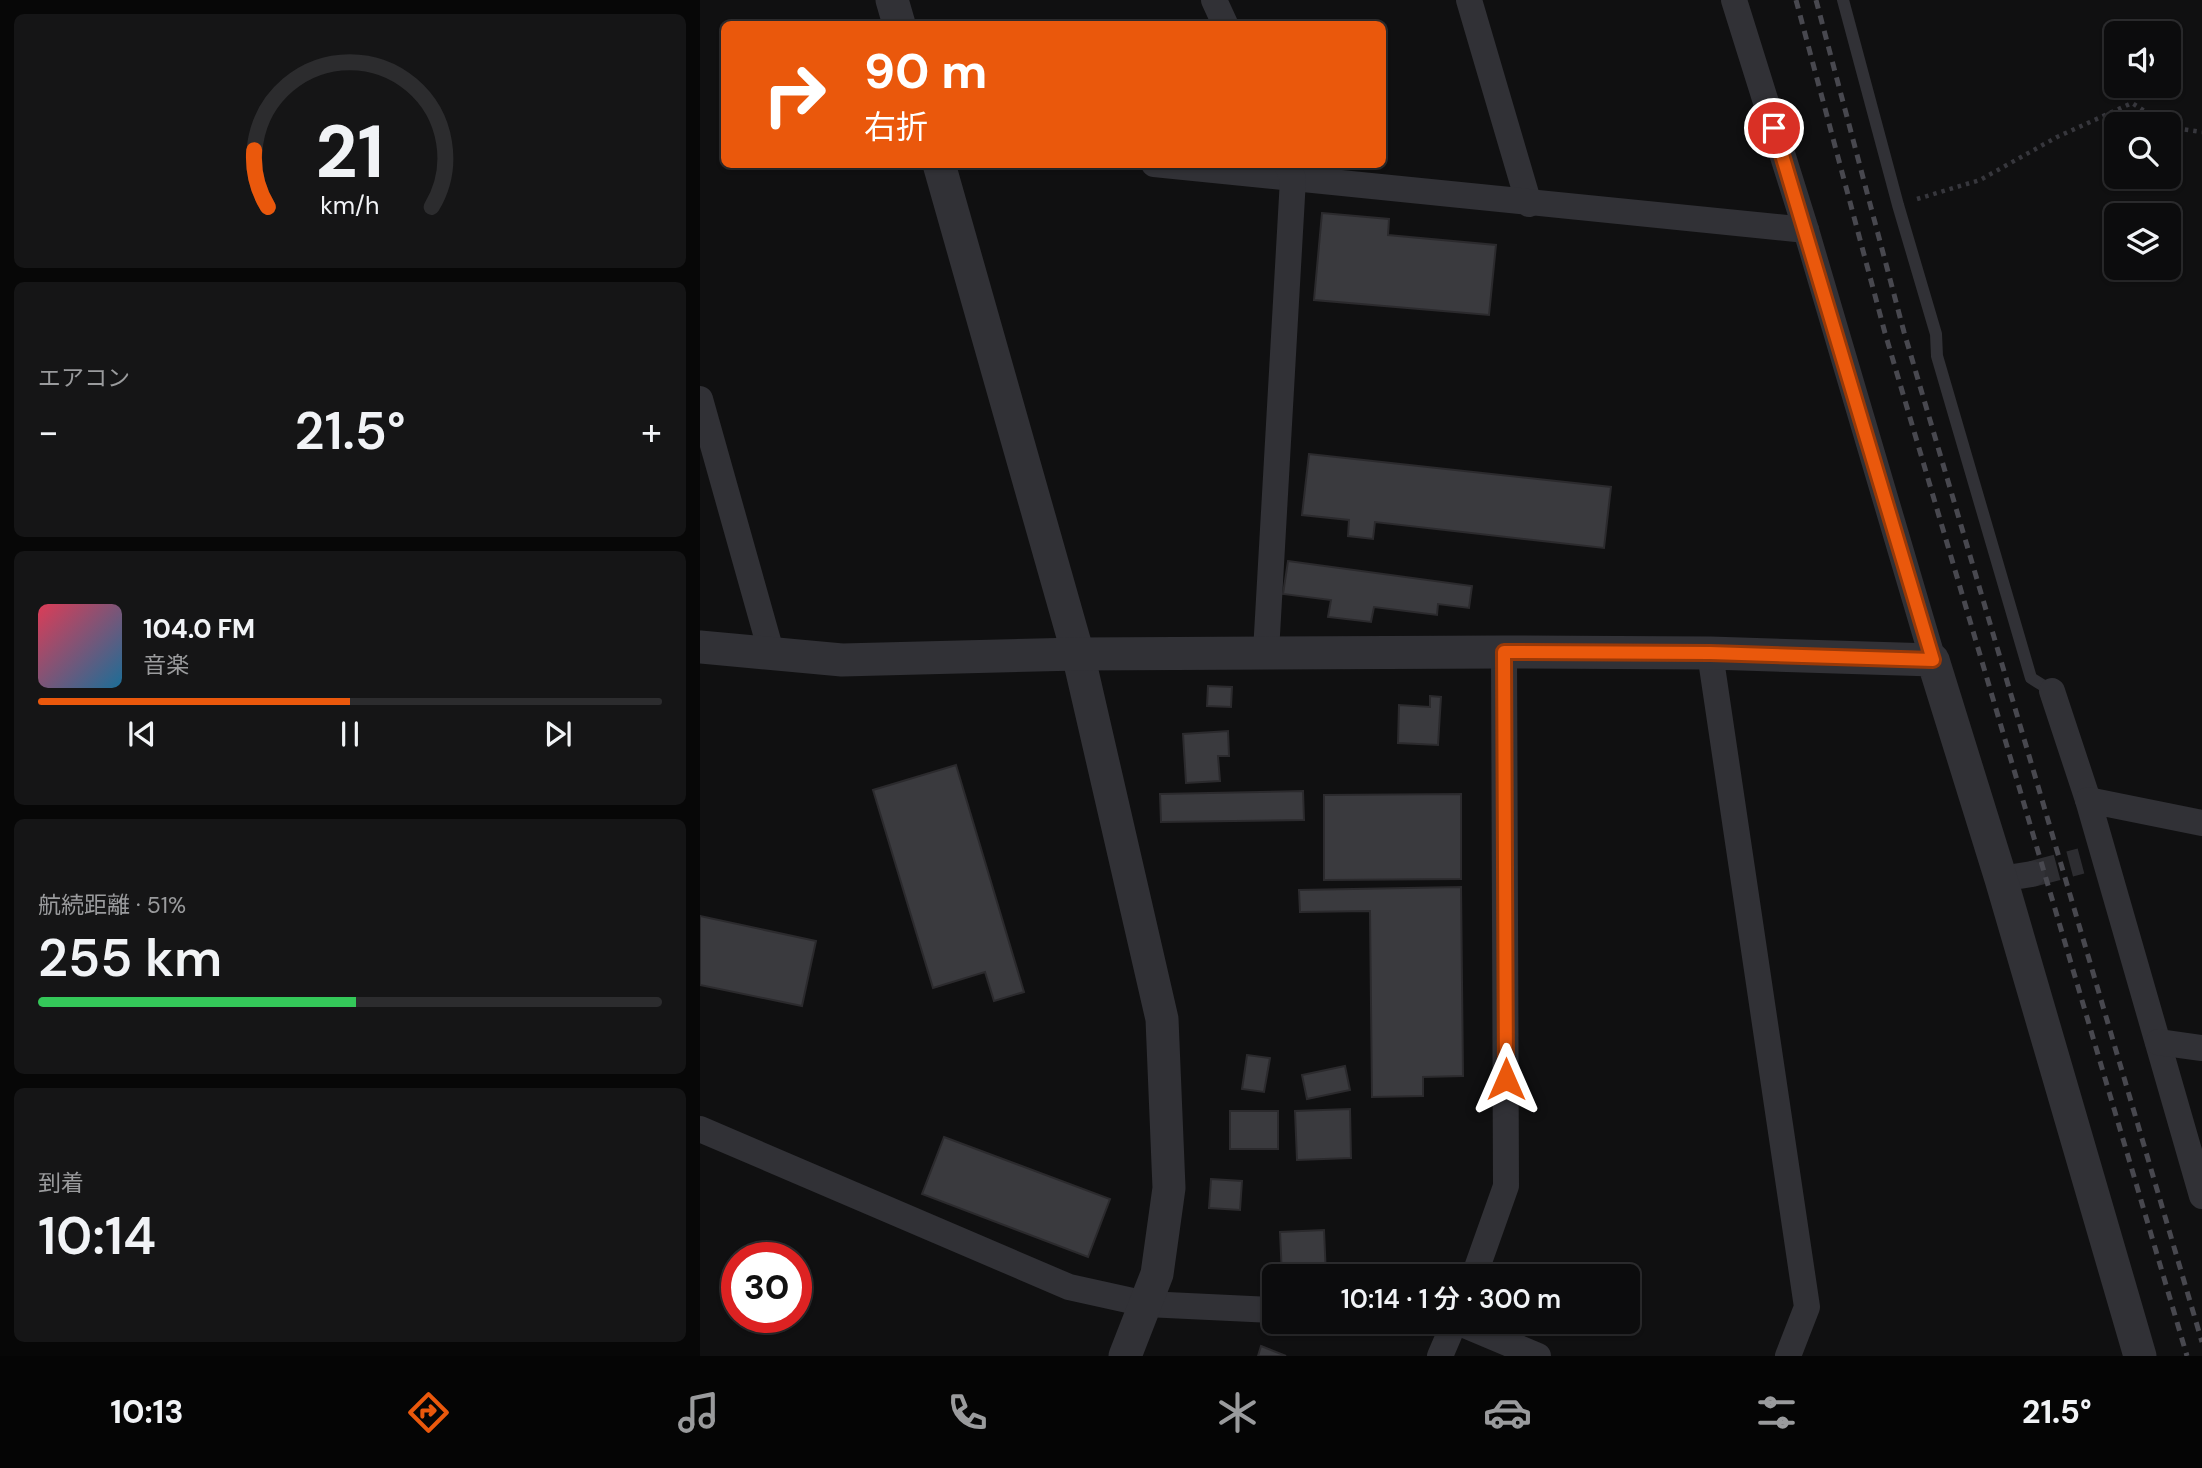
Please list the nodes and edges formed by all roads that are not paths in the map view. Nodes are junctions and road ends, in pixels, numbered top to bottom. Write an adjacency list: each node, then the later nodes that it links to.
1 (892, 0): 6 (street)
2 (1214, 0): 7 (street)
3 (1469, 0): 11 (street)
4 (1734, 0): 12 (street)
5 (1843, 0): 21 (lane)
6 (898, 21)
7 (1224, 21)
8 (940, 168): 18 (street)
9 (1222, 168): 10 (street)
10 (1290, 172): 11 (street); 16 (street)
11 (1529, 204): 12 (street)
12 (1807, 230): 20 (street)
13 (700, 399): 19 (street)
14 (700, 647): 19 (street)
15 (1504, 652): 16 (street); 17 (street); 28 (street)
16 (1266, 653): 18 (street)
17 (1710, 653): 20 (street); 36 (street)
18 (1078, 654): 19 (street); 29 (street)
19 (772, 655)
20 (1933, 660): 37 (street)
21 (2052, 691): 22 (street)
22 (2088, 800): 23 (street); 24 (street)
23 (2202, 823)
24 (2158, 1042): 25 (street); 27 (street)
25 (2202, 1048)
26 (700, 1129): 29 (street)
27 (2202, 1196)
28 (1478, 1264)
29 (1146, 1304): 30 (street); 33 (street)
30 (1262, 1309)
31 (1449, 1334): 34 (street)
32 (1486, 1334): 35 (street)
33 (1125, 1356)
34 (1440, 1356)
35 (1538, 1356)
36 (1788, 1356)
37 (2140, 1356)

